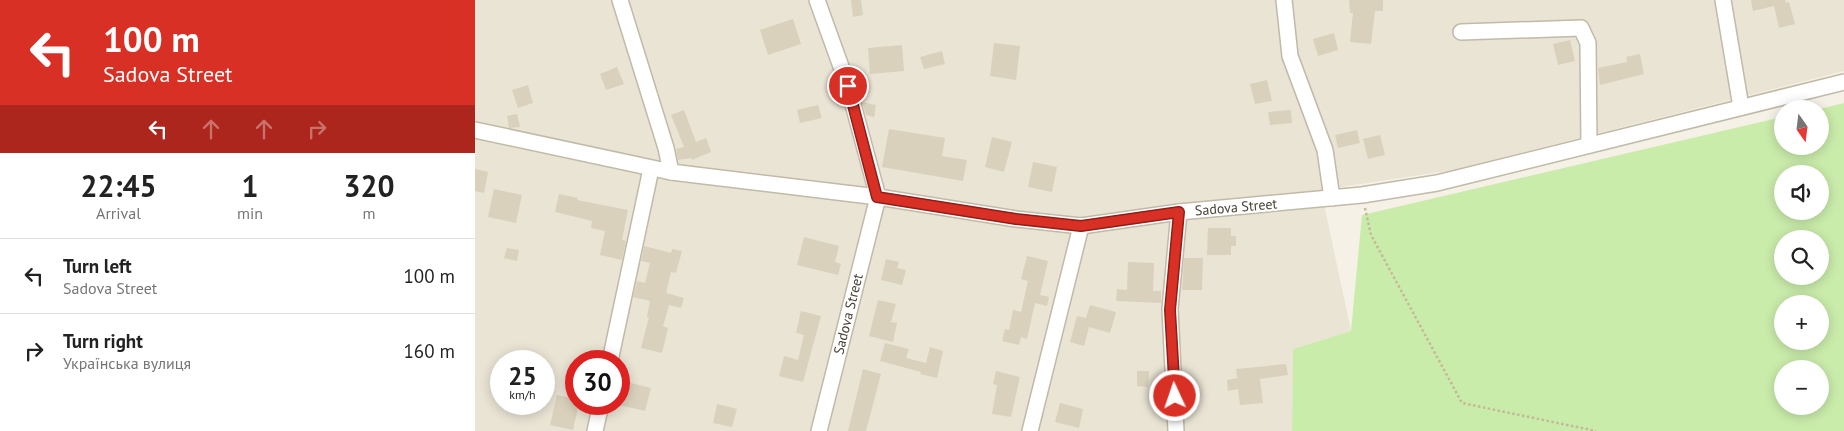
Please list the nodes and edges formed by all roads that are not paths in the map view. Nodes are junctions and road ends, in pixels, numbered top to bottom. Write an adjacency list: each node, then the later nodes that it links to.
1 (620, 0): 11 (street)
2 (817, 0): 12 (street)
3 (1283, 0): 13 (street)
4 (1723, 0): 7 (street)
5 (1461, 32): 9 (street)
6 (1844, 82): 7 (street, Sadova Street)
7 (1741, 107): 9 (street, Sadova Street)
8 (475, 130): 10 (street, Sadova Street)
9 (1589, 145): 13 (street, Sadova Street)
10 (651, 169): 11 (street, Sadova Street); 16 (street)
11 (671, 172): 12 (street, Sadova Street)
12 (877, 197): 15 (street, Sadova Street); 19 (street, Sadova Street)
13 (1332, 198): 14 (street, Sadova Street)
14 (1179, 212): 15 (street, Sadova Street); 21 (street)
15 (1081, 226): 20 (street)
16 (612, 350)
17 (599, 415): 18 (street)
18 (595, 431)
19 (819, 431)
20 (1030, 431)
21 (1176, 431)

